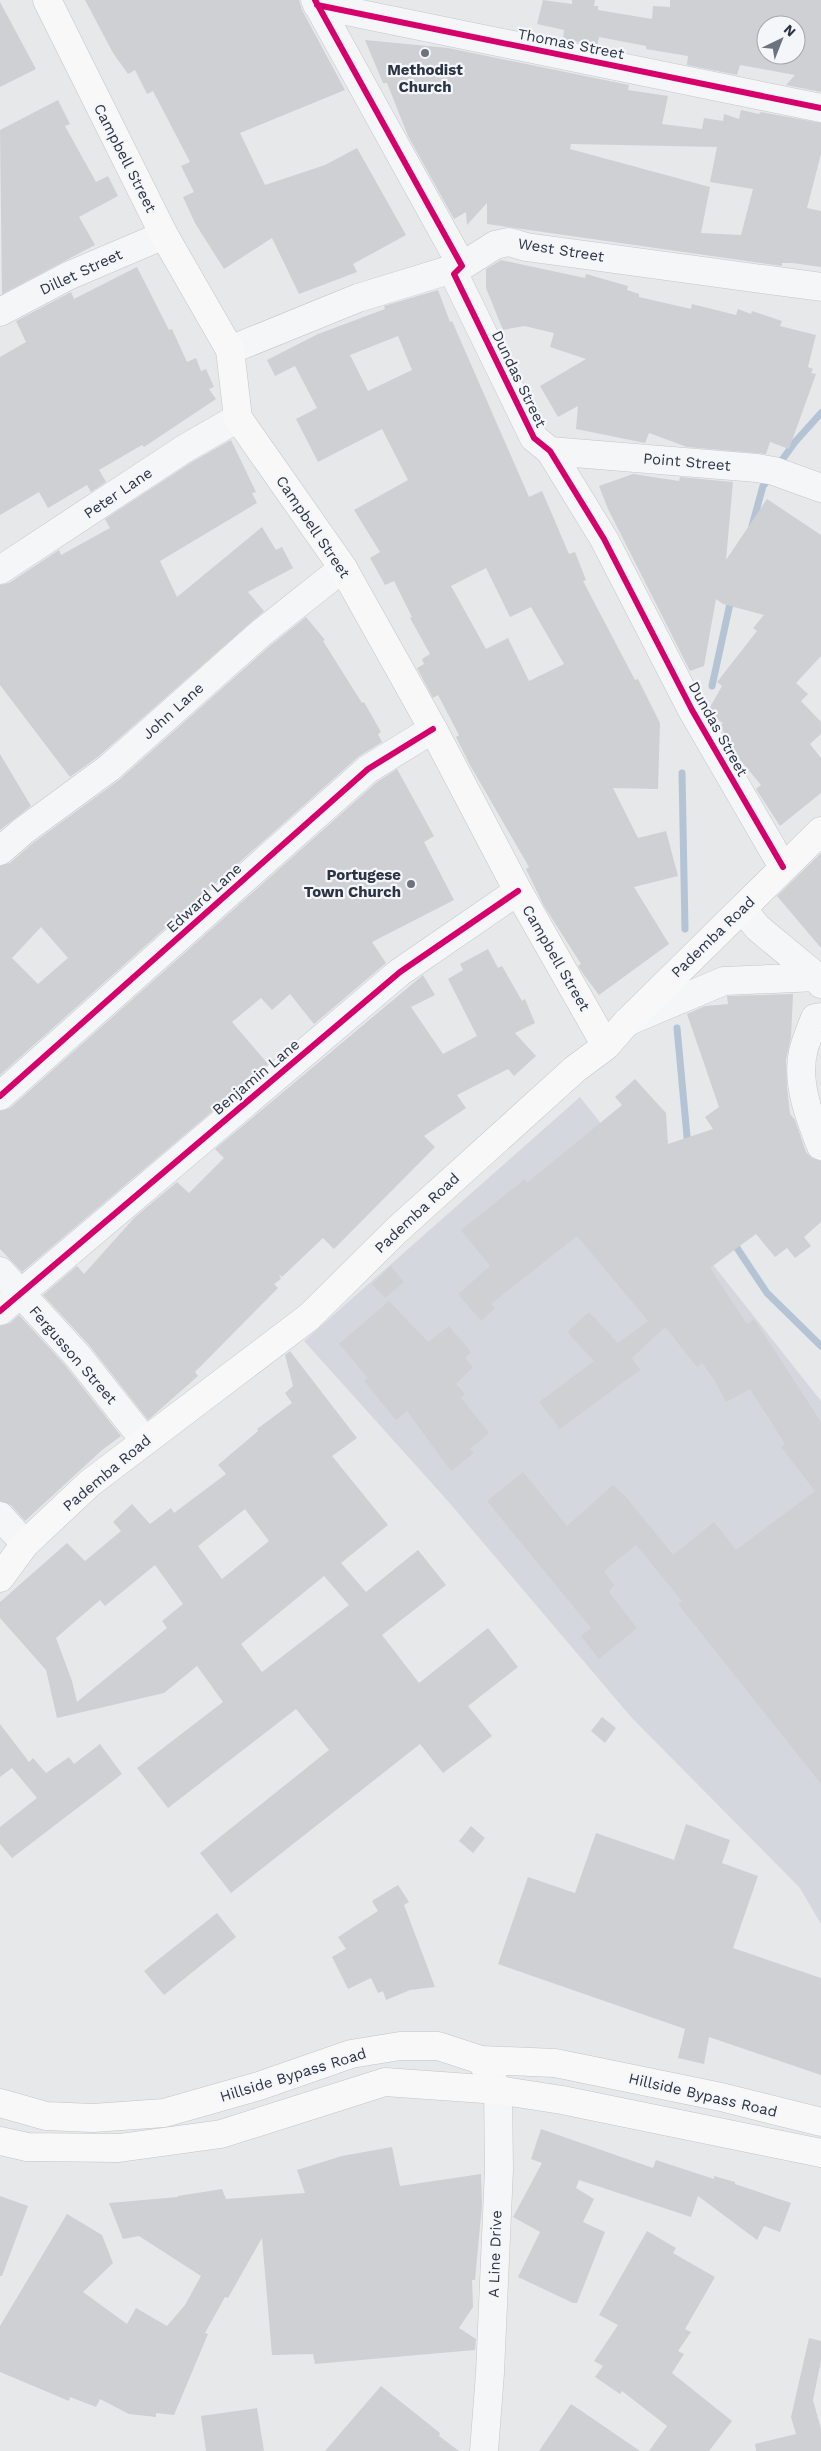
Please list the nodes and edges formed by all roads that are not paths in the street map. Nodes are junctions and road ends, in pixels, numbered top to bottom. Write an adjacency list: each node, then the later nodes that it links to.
1 (46, 0): 4 (main road, Campbell Street)
2 (316, 3): 3 (street, Thomas Street); 5 (street)
3 (821, 108)
4 (164, 235): 7 (street, Dillet Street); 8 (main road, Campbell Street)
5 (462, 266): 6 (street, West Street); 8 (street, West Street); 10 (street, Dundas Street)
6 (821, 287)
7 (0, 312)
8 (230, 350): 9 (main road, Campbell Street)
9 (238, 418): 12 (main road, Campbell Street); 13 (street, Peter Lane)
10 (550, 450): 11 (street, Point Street); 17 (street, Dundas Street)
11 (821, 488)
12 (344, 568): 14 (main road, Campbell Street); 16 (street, John Lane)
13 (0, 570)
14 (433, 729): 18 (main road, Campbell Street); 24 (street, Edward Lane)
15 (821, 831): 17 (main road, Pademba Road)
16 (0, 851)
17 (783, 867): 19 (main road, Pademba Road)
18 (518, 891): 23 (main road, Campbell Street); 27 (street, Benjamin Lane)
19 (743, 910): 20 (street); 22 (main road, Pademba Road)
20 (819, 980): 22 (street)
21 (821, 1017): 25 (street)
22 (626, 1023): 23 (main road, Pademba Road)
23 (606, 1046): 28 (main road, Pademba Road)
24 (0, 1096)
25 (821, 1146)
26 (0, 1272): 27 (street, Fergusson Street)
27 (10, 1302): 28 (street, Fergusson Street)
28 (145, 1441): 30 (main road, Pademba Road)
29 (0, 1516): 30 (street)
30 (25, 1544): 31 (main road, Pademba Road)
31 (0, 1578)
32 (481, 2060): 33 (street, A Line Drive); 34 (main road, Hillside Bypass Road); 35 (main road, Hillside Bypass Road)
33 (498, 2090): 36 (main road); 37 (main road); 38 (street, A Line Drive)
34 (0, 2103)
35 (821, 2122)
36 (0, 2141)
37 (821, 2153)
38 (484, 2451)

